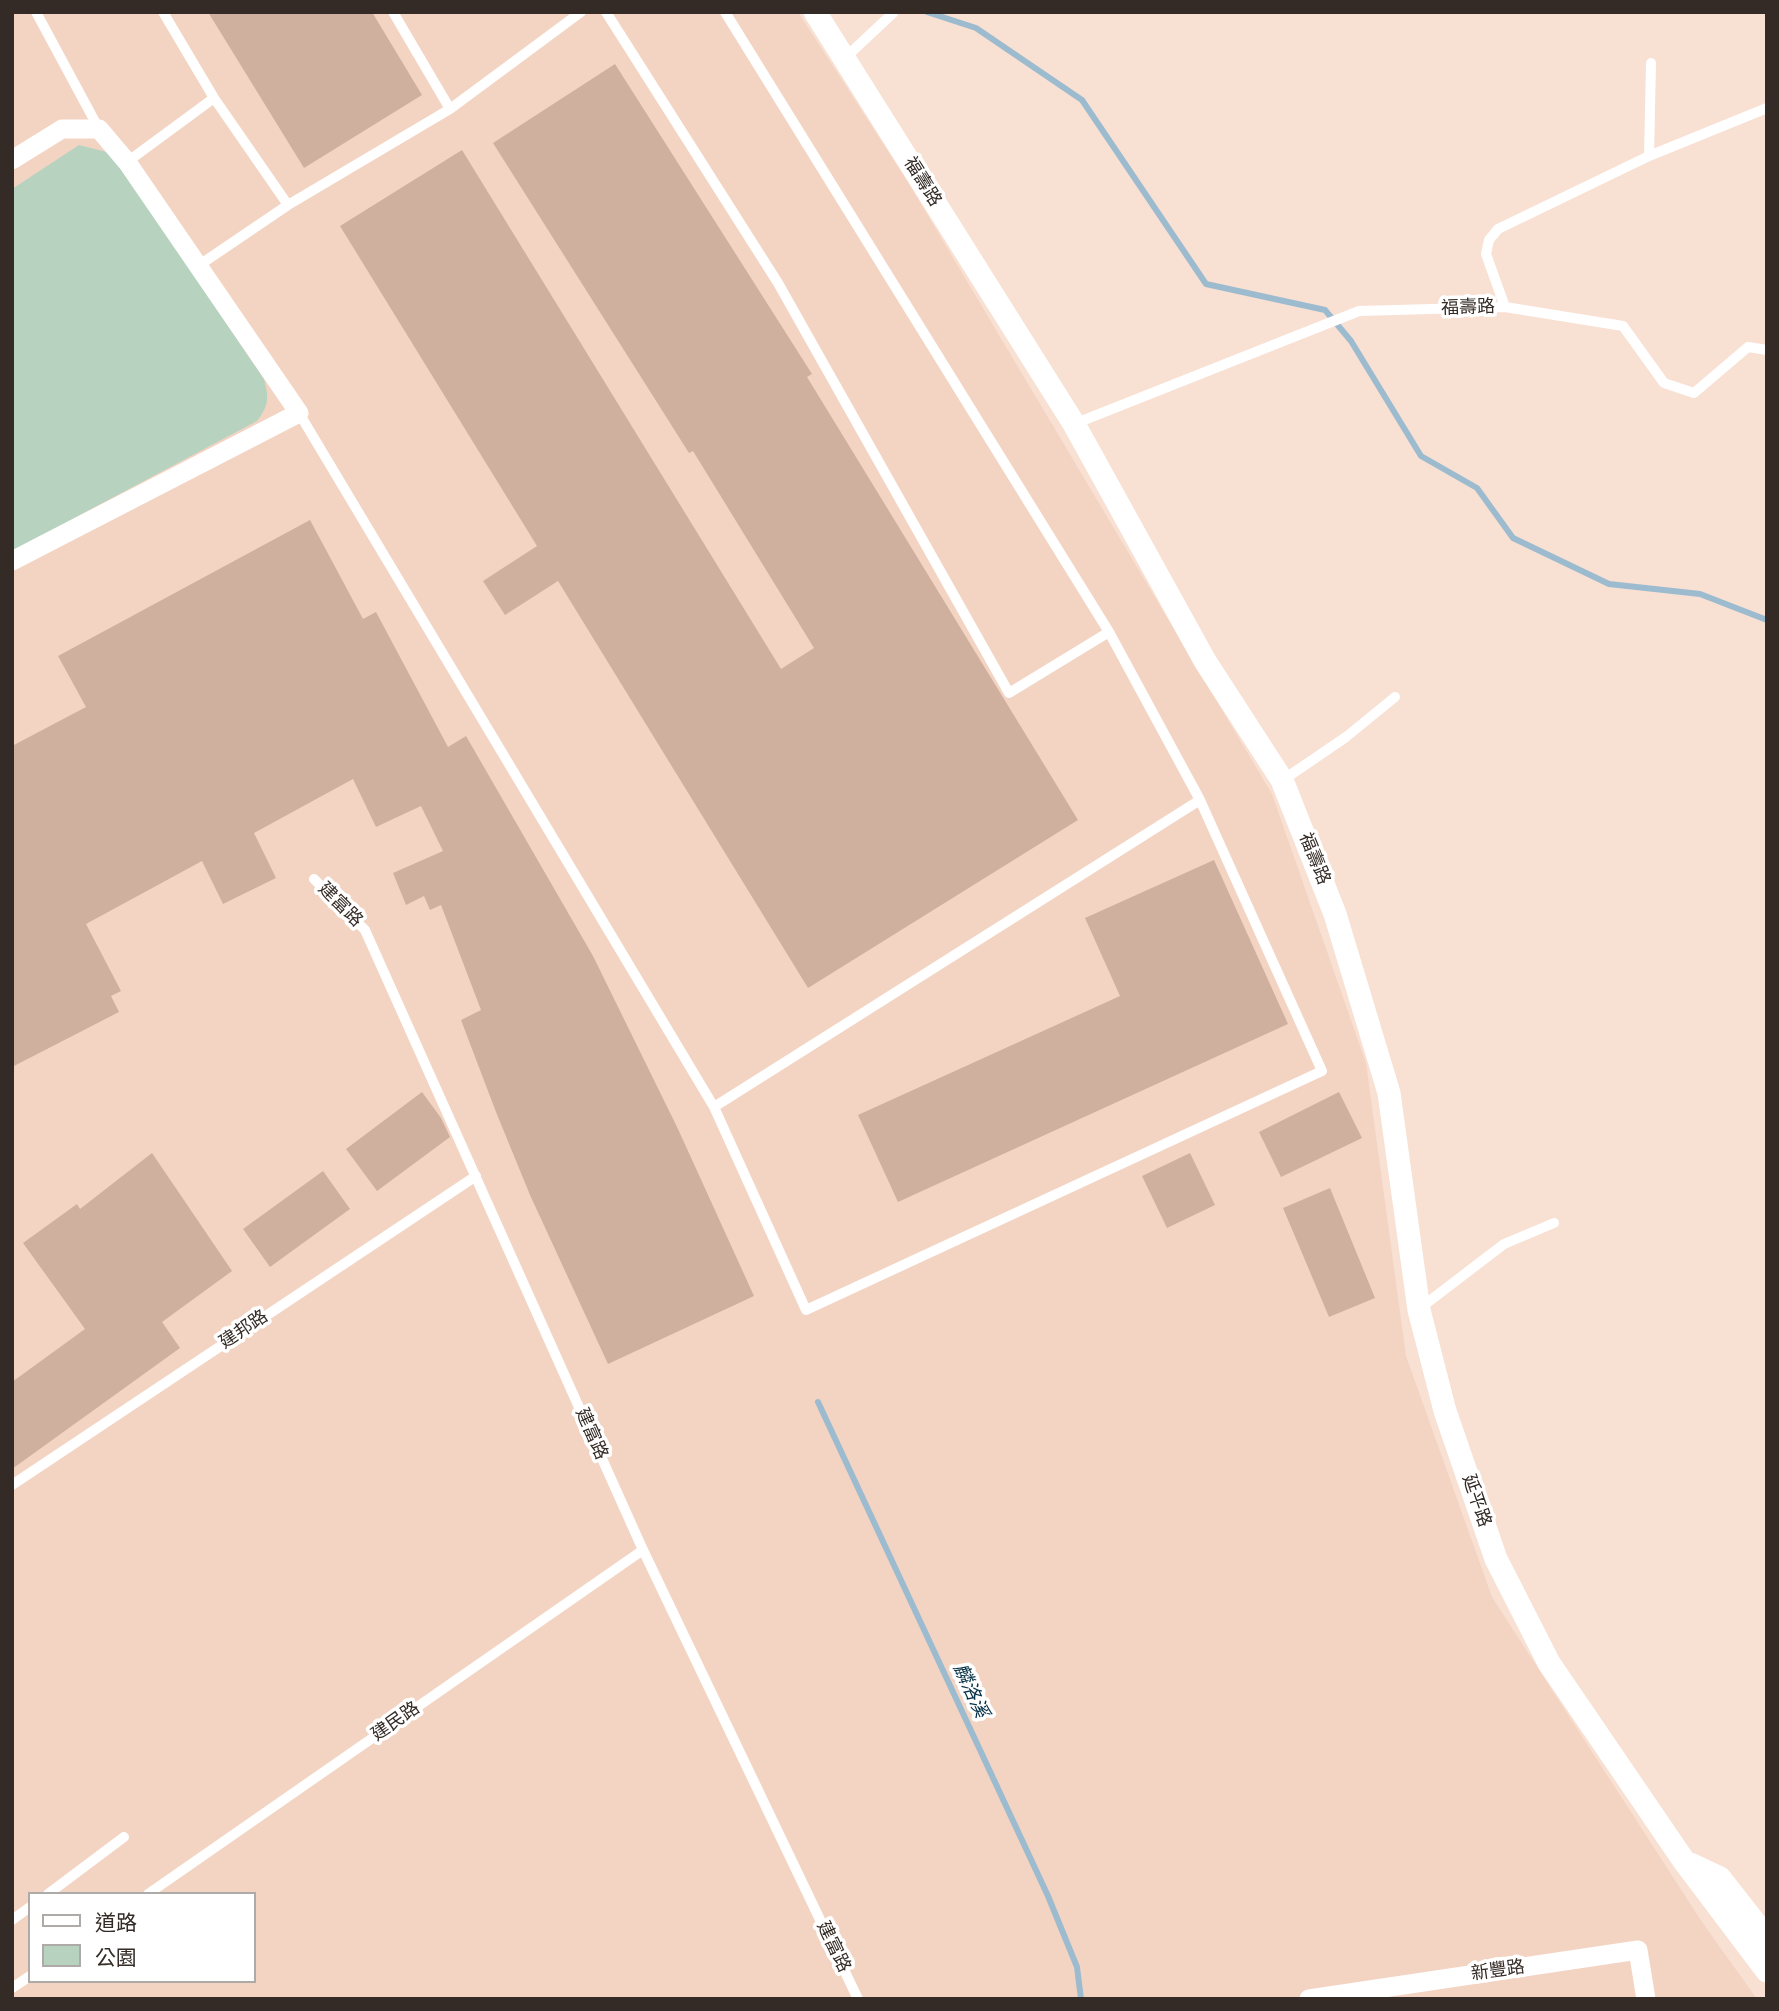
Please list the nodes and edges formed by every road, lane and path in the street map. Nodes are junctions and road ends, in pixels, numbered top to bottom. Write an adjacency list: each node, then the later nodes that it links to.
1 (36, 12): 14 (lane)
2 (163, 12): 11 (lane)
3 (393, 12): 13 (lane)
4 (581, 12): 13 (lane)
5 (606, 12): 25 (lane)
6 (725, 12): 25 (lane)
7 (815, 12): 9 (street, 福壽路)
8 (893, 13): 9 (lane)
9 (845, 58): 23 (street, 福壽路)
10 (1651, 62): 15 (lane)
11 (214, 99): 17 (lane); 18 (lane)
12 (1767, 108): 15 (lane, 福壽路)
13 (450, 109): 18 (lane)
14 (99, 129): 16 (street); 17 (street)
15 (1649, 156): 20 (lane, 福壽路)
16 (12, 160)
17 (127, 162): 19 (street)
18 (288, 205): 19 (lane)
19 (198, 266): 22 (street)
20 (1505, 307): 21 (lane); 23 (lane, 福壽路)
21 (1767, 350)
22 (299, 413): 24 (street); 31 (lane)
23 (1074, 424): 27 (street, 福壽路)
24 (12, 561)
25 (1109, 632): 28 (lane)
26 (1395, 696): 27 (lane)
27 (1282, 780): 30 (street, 福壽路)
28 (1200, 800): 31 (lane); 31 (lane)
29 (314, 879): 32 (lane, 建富路)
30 (1389, 1093): 34 (street, 延平路)
31 (714, 1107)
32 (476, 1176): 35 (lane, 建邦路); 36 (lane, 建富路)
33 (1554, 1223): 34 (lane)
34 (1419, 1310): 38 (street, 延平路)
35 (12, 1485)
36 (643, 1550): 40 (lane, 建民路); 47 (lane, 建富路)
37 (124, 1838): 39 (lane)
38 (1684, 1861): 43 (street); 44 (street, 延平路)
39 (51, 1892)
40 (151, 1892)
41 (28, 1908): 42 (lane)
42 (12, 1920)
43 (1767, 1938)
44 (1767, 1971)
45 (28, 1977): 46 (lane)
46 (12, 1988)
47 (858, 1999)
48 (1309, 1999): 49 (street, 新豐路)
49 (1646, 1999)

